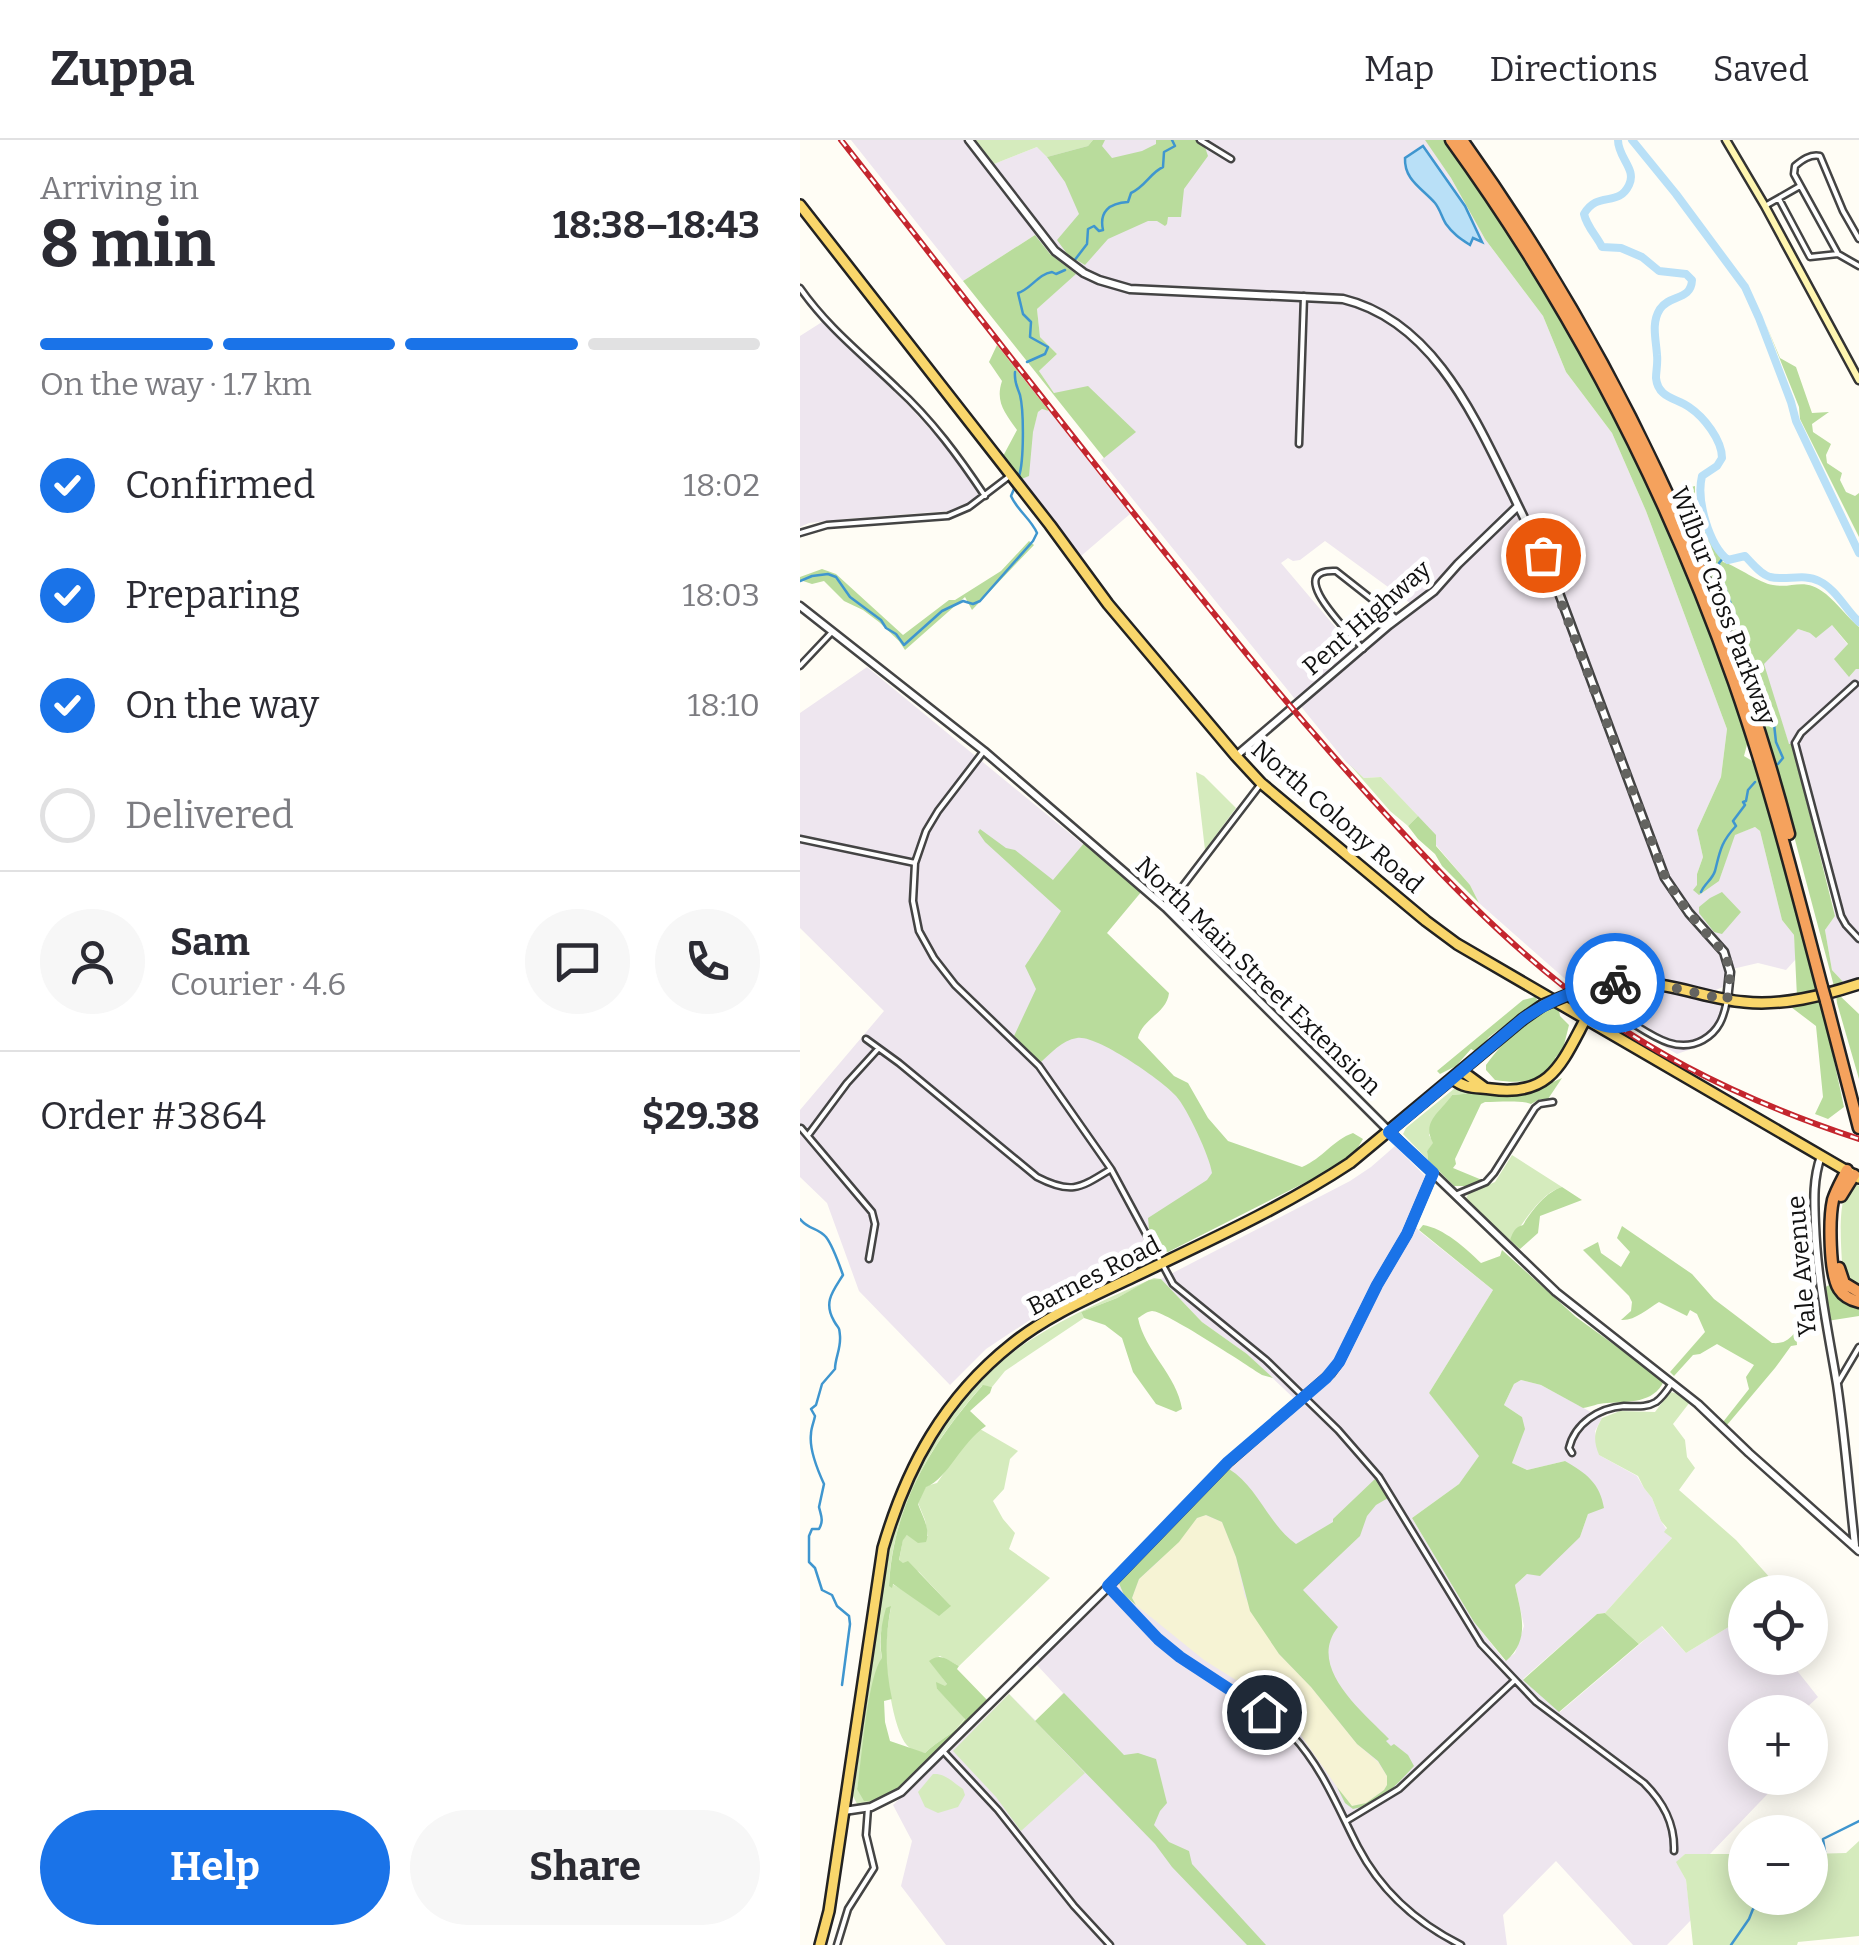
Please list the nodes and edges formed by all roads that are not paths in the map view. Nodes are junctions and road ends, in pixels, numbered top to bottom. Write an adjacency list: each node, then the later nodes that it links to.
1 (969, 140): 15 (street)
2 (1200, 140): 6 (street)
3 (1452, 140): 36 (highway, Wilbur Cross Parkway)
4 (1462, 140): 36 (highway, Wilbur Cross Parkway)
5 (1726, 140): 10 (main road)
6 (1231, 159)
7 (1801, 186): 8 (street); 11 (street); 12 (street)
8 (1779, 199): 10 (street); 12 (street)
9 (800, 204): 18 (main road, North Colony Road)
10 (1765, 206): 16 (main road)
11 (1859, 239)
12 (1838, 254): 13 (street)
13 (1859, 266)
14 (800, 288): 19 (street)
15 (1304, 296): 17 (street); 20 (street)
16 (1859, 380)
17 (1298, 444)
18 (1011, 475): 19 (street); 29 (main road, North Colony Road)
19 (985, 496): 21 (street)
20 (1518, 506): 23 (street, Pent Highway); 37 (street)
21 (800, 533)
22 (800, 606): 24 (street, North Main Street Extension)
23 (1397, 619): 25 (street, Pent Highway); 25 (street)
24 (832, 632): 26 (street); 28 (street, North Main Street Extension)
25 (1363, 649): 29 (street, Pent Highway)
26 (800, 666)
27 (1855, 684): 34 (street)
28 (984, 751): 32 (street); 33 (street, North Main Street Extension)
29 (1236, 756): 30 (main road, North Colony Road)
30 (1261, 783): 33 (street); 40 (main road, North Colony Road)
31 (800, 839): 32 (street)
32 (915, 863): 53 (street)
33 (1166, 908): 50 (street, North Main Street Extension)
34 (1859, 940)
35 (1859, 984): 37 (main road, Barnes Road)
36 (1825, 986): 38 (highway, Wilbur Cross Parkway, bridge)
37 (1727, 1000): 39 (street); 43 (main road, Barnes Road, bridge)
38 (1829, 1000): 46 (highway, Wilbur Cross Parkway); 49 (highway, Wilbur Cross Parkway)
39 (1622, 1017)
40 (1586, 1020): 45 (main road); 52 (main road, North Colony Road)
41 (866, 1039): 42 (street)
42 (878, 1049): 51 (street); 53 (street)
43 (1466, 1067): 44 (main road, Barnes Road); 45 (main road)
44 (1453, 1079): 45 (main road); 50 (main road, Barnes Road)
45 (1485, 1088)
46 (1858, 1101)
47 (1553, 1102): 56 (street)
48 (801, 1128): 51 (street)
49 (1859, 1128)
50 (1389, 1132): 54 (street, North Main Street Extension); 58 (main road, Barnes Road)
51 (808, 1136): 57 (street)
52 (1821, 1156): 55 (main road, North Colony Road); 63 (street, Yale Avenue)
53 (1112, 1169): 58 (street)
54 (1433, 1173): 56 (street, North Main Street Extension); 64 (street)
55 (1853, 1174): 59 (highway); 60 (highway)
56 (1456, 1195): 62 (street, North Main Street Extension)
57 (869, 1259)
58 (1160, 1264): 64 (street); 71 (main road, Barnes Road)
59 (1859, 1292)
60 (1859, 1302)
61 (1859, 1347): 63 (street)
62 (1672, 1383): 65 (street); 66 (street, North Main Street Extension)
63 (1837, 1385): 66 (street, Yale Avenue)
64 (1305, 1396): 67 (street); 68 (street)
65 (1572, 1453)
66 (1857, 1549)
67 (1108, 1586): 69 (street); 72 (street)
68 (1514, 1681): 72 (street); 73 (street)
69 (944, 1752): 70 (street); 76 (street)
70 (868, 1808): 71 (street); 75 (street)
71 (844, 1810): 74 (main road, Barnes Road)
72 (1346, 1822): 77 (street)
73 (1674, 1851)
74 (820, 1945)
75 (837, 1945)
76 (1110, 1945)
77 (1459, 1945)

